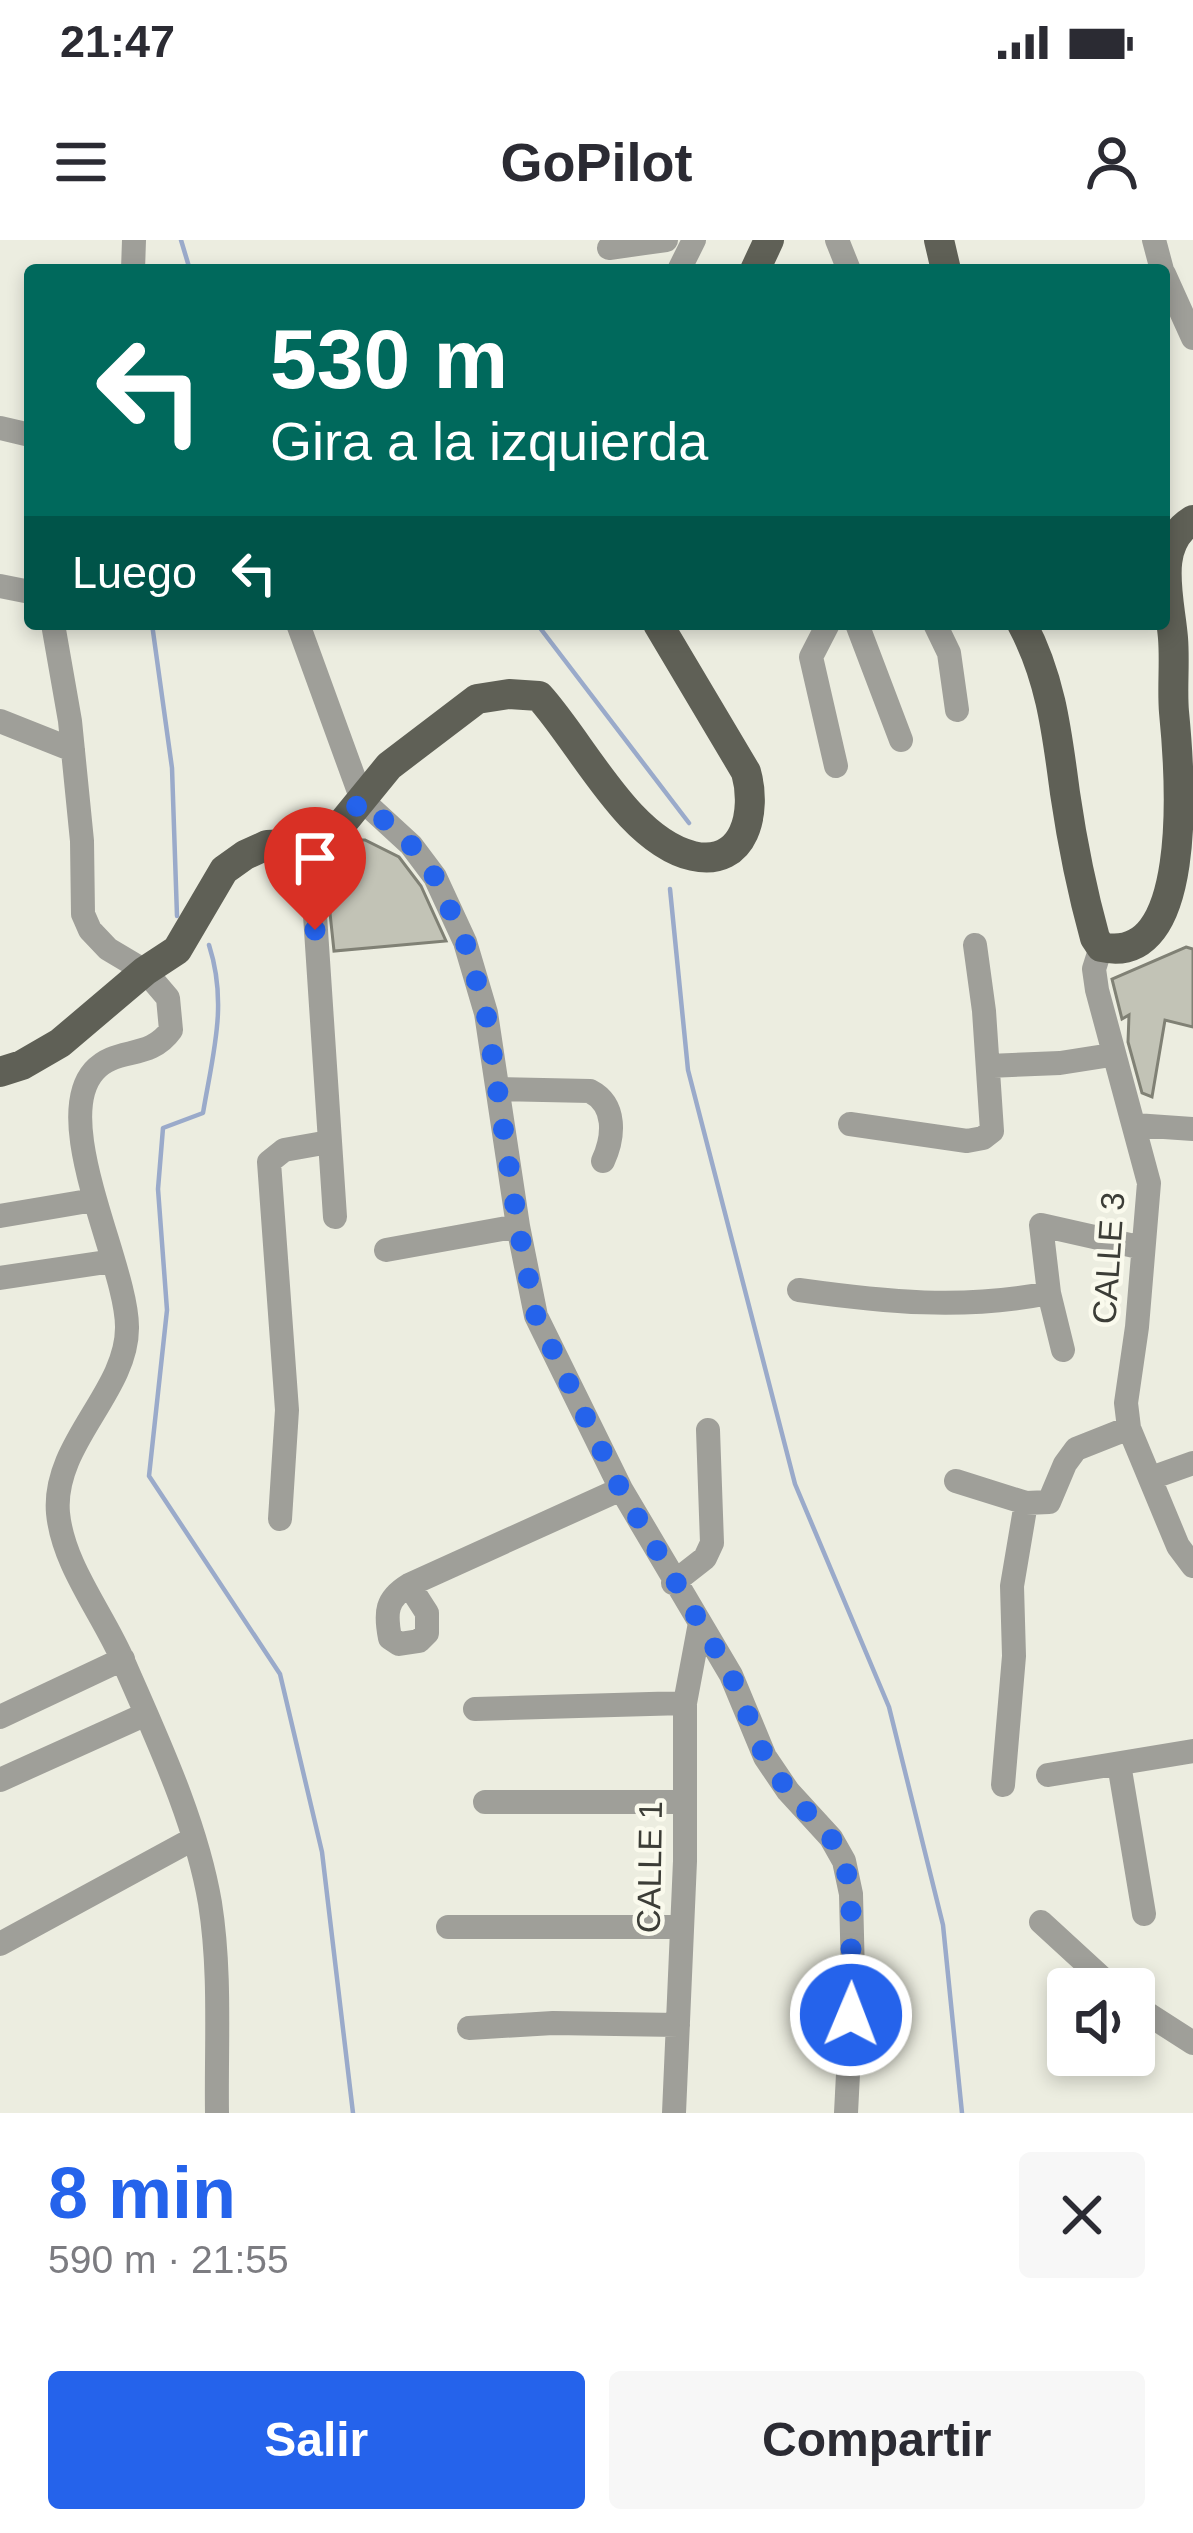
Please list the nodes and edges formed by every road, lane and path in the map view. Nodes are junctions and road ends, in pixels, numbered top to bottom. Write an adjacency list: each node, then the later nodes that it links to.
1 (666, 240): 2 (street)
2 (609, 248)
3 (1170, 287): 4 (street)
4 (1193, 338)
5 (1193, 520): 6 (main road)
6 (1170, 545)
7 (1170, 609): 23 (main road)
8 (53, 630): 18 (street)
9 (305, 630): 20 (street)
10 (662, 630): 20 (main road)
11 (826, 630): 19 (street)
12 (859, 630): 17 (street)
13 (938, 630): 15 (street)
14 (1025, 630): 23 (main road)
15 (957, 710)
16 (0, 721): 18 (street)
17 (901, 740)
18 (73, 750): 24 (street)
19 (836, 766)
20 (362, 800): 21 (main road); 28 (street)
21 (306, 843): 24 (main road); 32 (street)
22 (975, 945): 26 (street)
23 (1101, 946): 25 (street, CALLE 3)
24 (145, 971): 27 (main road); 34 (street)
25 (1111, 1055): 26 (street); 30 (street, CALLE 3)
26 (988, 1066): 29 (street)
27 (0, 1072)
28 (499, 1088): 33 (street); 37 (street)
29 (850, 1124)
30 (1135, 1125): 31 (street); 38 (street, CALLE 3)
31 (1193, 1130)
32 (329, 1142): 36 (street); 52 (street)
33 (603, 1161)
34 (94, 1200): 35 (street); 40 (street)
35 (0, 1216)
36 (335, 1217)
37 (518, 1226): 39 (street); 50 (street)
38 (1143, 1248): 43 (street); 45 (street, CALLE 3)
39 (386, 1250)
40 (113, 1261): 41 (street); 57 (street)
41 (0, 1278)
42 (799, 1290): 43 (street)
43 (1049, 1294): 44 (street)
44 (1063, 1350)
45 (1129, 1428): 48 (street, CALLE 3); 51 (street)
46 (708, 1430): 54 (street)
47 (1193, 1462): 48 (street)
48 (1150, 1478): 53 (street, CALLE 3)
49 (956, 1481): 51 (street)
50 (621, 1490): 54 (street); 55 (street)
51 (1026, 1503): 66 (street)
52 (280, 1519)
53 (1193, 1566)
54 (673, 1583): 56 (street)
55 (409, 1585)
56 (700, 1623): 58 (street, CALLE 1); 82 (street)
57 (123, 1659): 60 (street); 61 (street)
58 (685, 1702): 59 (street); 68 (street, CALLE 1)
59 (475, 1709)
60 (144, 1715): 65 (street); 69 (street)
61 (0, 1718)
62 (1193, 1751): 63 (street)
63 (1120, 1764): 64 (street); 70 (street)
64 (1048, 1775)
65 (0, 1780)
66 (1004, 1785)
67 (485, 1802): 68 (street)
68 (683, 1802): 73 (street, CALLE 1)
69 (193, 1839): 74 (street); 80 (street)
70 (1144, 1914)
71 (1041, 1922): 75 (street)
72 (448, 1927): 73 (street)
73 (682, 1927): 77 (street, CALLE 1)
74 (0, 1944)
75 (1091, 1968)
76 (1155, 2019): 79 (street)
77 (678, 2025): 78 (street); 81 (street, CALLE 1)
78 (469, 2028)
79 (1193, 2044)
80 (217, 2113)
81 (674, 2113)
82 (846, 2113)

